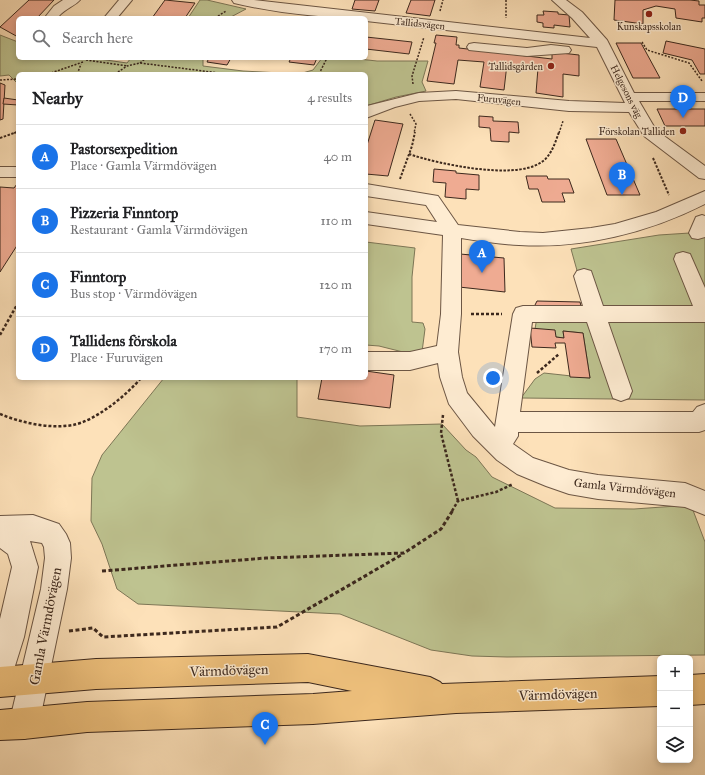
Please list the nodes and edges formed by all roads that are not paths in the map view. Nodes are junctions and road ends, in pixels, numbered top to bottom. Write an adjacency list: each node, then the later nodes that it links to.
1 (74, 0): 5 (street)
2 (126, 0): 6 (street)
3 (238, 0): 7 (street, Tallidsvägen)
4 (562, 1): 10 (street, Helgesons väg)
5 (52, 16)
6 (112, 16)
7 (339, 16)
8 (368, 19): 10 (street, Tallidsvägen)
9 (474, 47): 10 (street)
10 (605, 48): 12 (street, Helgesons väg)
11 (705, 97): 12 (street, Furuvägen)
12 (632, 102): 13 (street, Furuvägen); 16 (street, Helgesons väg)
13 (368, 112)
14 (0, 172): 15 (street)
15 (16, 172)
16 (705, 174)
17 (368, 190): 20 (street)
18 (705, 197): 20 (street)
19 (368, 218): 20 (street)
20 (452, 230): 25 (street, Gamla Värmdövägen)
21 (683, 259): 23 (street)
22 (584, 276): 24 (street)
23 (705, 313): 24 (street)
24 (595, 314): 27 (street); 29 (street)
25 (447, 352): 26 (street); 30 (street, Gamla Värmdövägen)
26 (368, 361)
27 (621, 391)
28 (705, 414): 29 (street)
29 (507, 422): 30 (street)
30 (505, 452): 31 (street, Gamla Värmdövägen)
31 (705, 503)
32 (0, 529): 35 (street, Gamla Värmdövägen)
33 (0, 535): 34 (street)
34 (0, 672)
35 (35, 680): 36 (main road, Värmdövägen); 40 (main road, Värmdövägen); 41 (street, Gamla Värmdövägen)
36 (0, 682)
37 (705, 689): 38 (main road)
38 (693, 690)
39 (657, 691): 40 (main road, Värmdövägen)
40 (456, 698): 41 (main road, Värmdövägen)
41 (12, 724)

